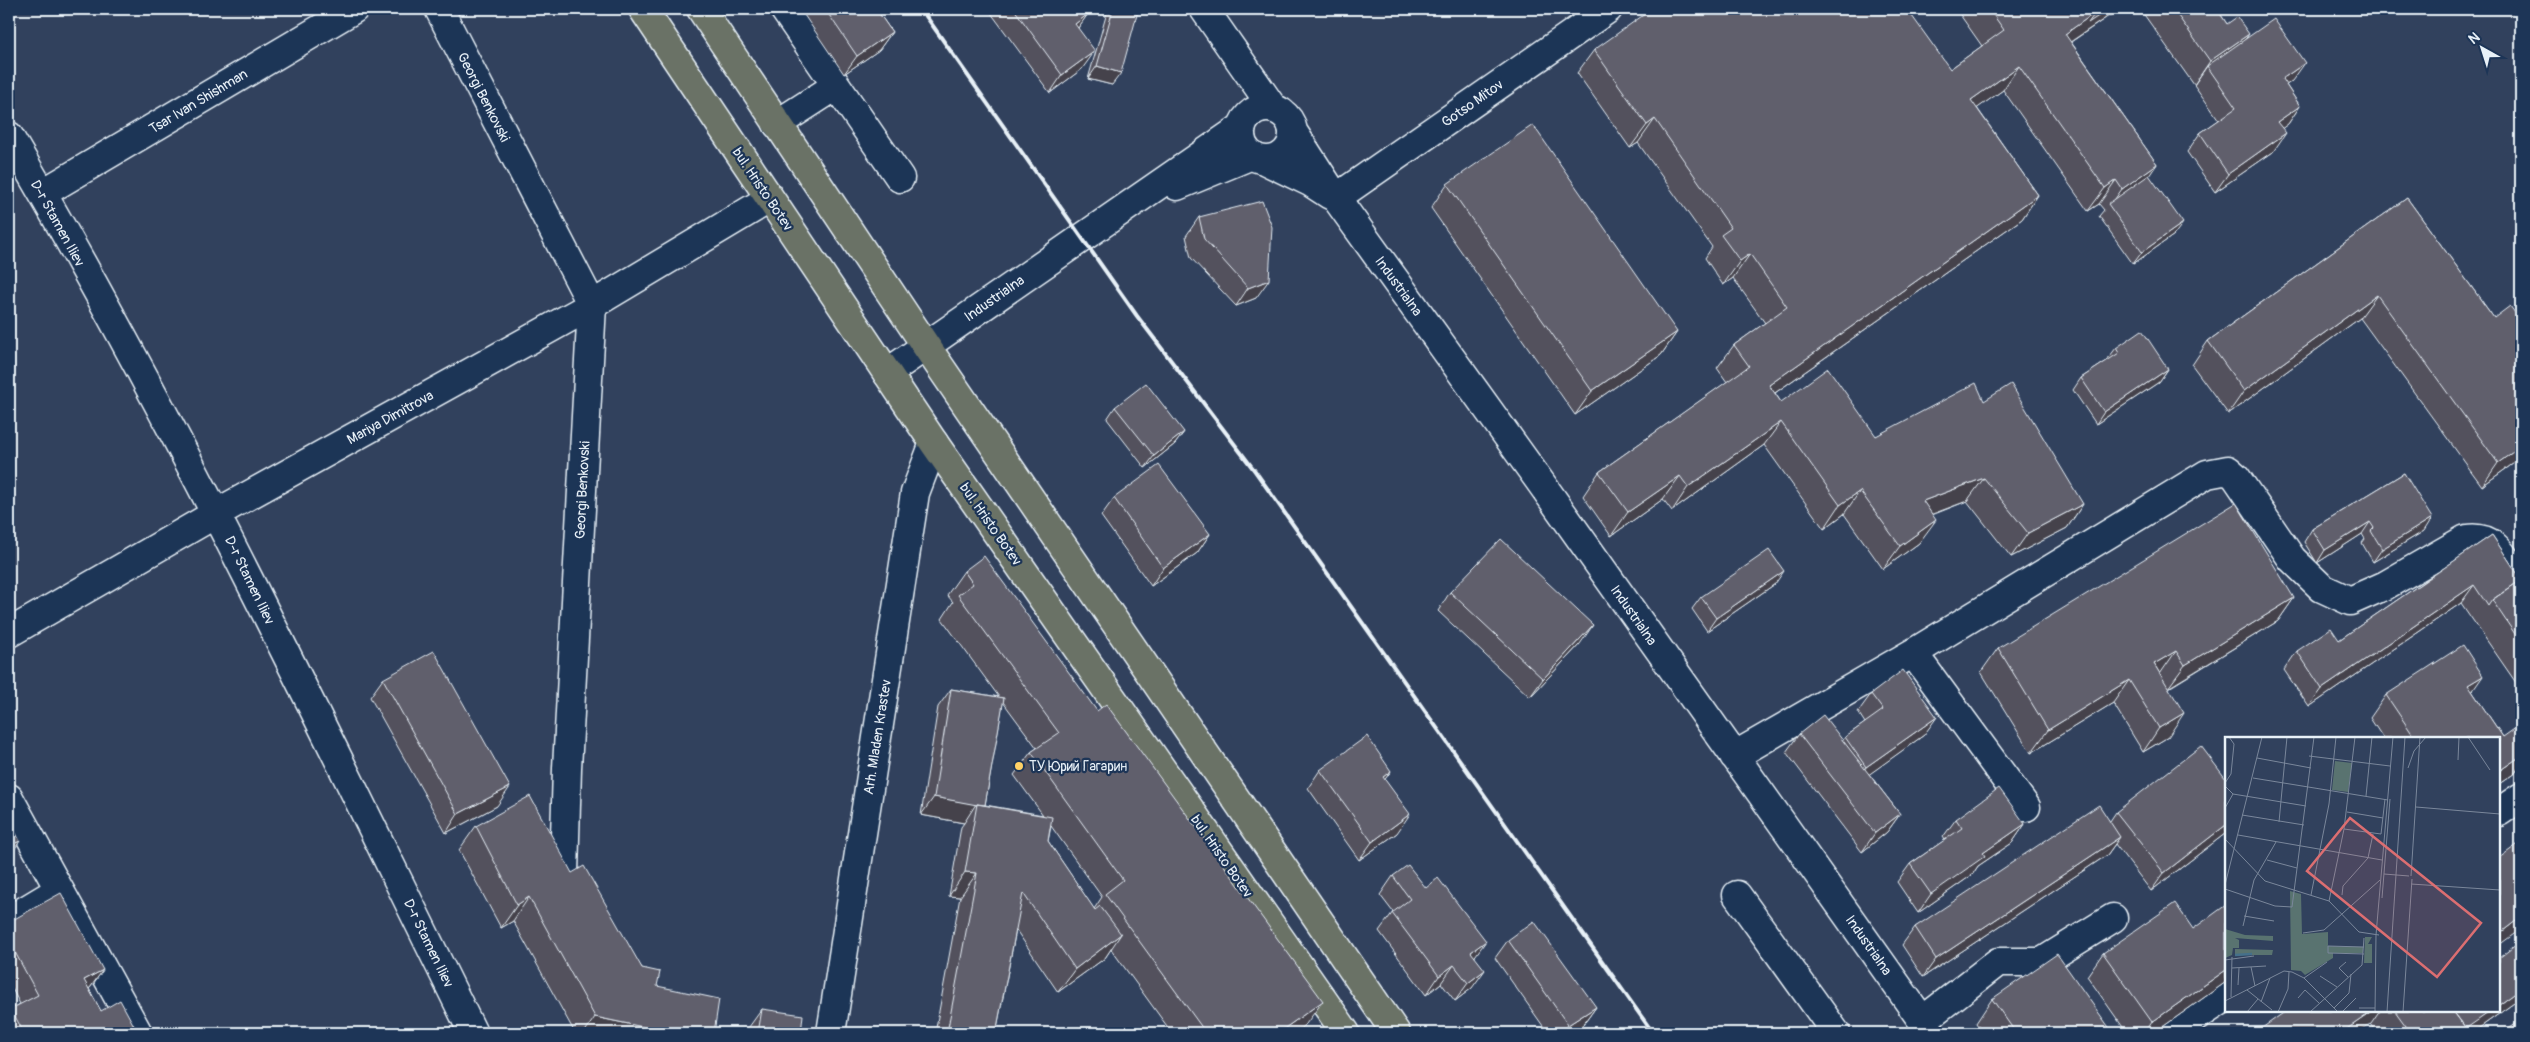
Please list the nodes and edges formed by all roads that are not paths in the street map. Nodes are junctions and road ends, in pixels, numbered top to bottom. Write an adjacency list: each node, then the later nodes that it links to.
1 (354, 9): 16 (street, Tsar Ivan Shishman)
2 (439, 9): 20 (street, Georgi Benkovski)
3 (643, 9): 18 (main road, bul. Hristo Botev)
4 (701, 9): 11 (main road)
5 (784, 9): 8 (street)
6 (1608, 9): 17 (street, Gotso Mitov)
7 (1207, 13): 9 (street); 10 (street)
8 (836, 86): 11 (street); 15 (street)
9 (1273, 108): 10 (street); 12 (street)
10 (1245, 122): 14 (street); 19 (street, Industrialna)
11 (777, 124): 21 (main road)
12 (1294, 133): 14 (street); 17 (street, Industrialna)
13 (9, 136): 16 (street, D-r Stamen Iliev)
14 (1258, 157): 17 (street, Industrialna); 19 (street, Industrialna)
15 (900, 178)
16 (42, 193): 24 (street, D-r Stamen Iliev)
17 (1336, 198): 28 (street, Industrialna)
18 (769, 199): 20 (street, Mariya Dimitrova); 22 (main road, bul. Hristo Botev)
19 (1127, 206): 21 (street, Industrialna)
20 (592, 305): 24 (street, Mariya Dimitrova); 35 (street, Georgi Benkovski)
21 (926, 346): 22 (street, Industrialna); 46 (main road)
22 (886, 373): 23 (main road, bul. Hristo Botev)
23 (934, 443): 44 (street, Arh. Mladen Krastev); 45 (main road, bul. Hristo Botev)
24 (217, 513): 26 (street, Mariya Dimitrova); 43 (street, D-r Stamen Iliev)
25 (2521, 582): 27 (street)
26 (9, 633)
27 (1913, 654): 28 (street); 31 (street)
28 (1734, 756): 41 (street, Industrialna)
29 (2521, 797): 32 (street)
30 (9, 798): 33 (street)
31 (2026, 807)
32 (2500, 811)
33 (60, 890): 37 (street); 42 (street)
34 (1737, 895): 47 (street)
35 (592, 913)
36 (2113, 918): 38 (street)
37 (9, 920)
38 (2042, 962): 39 (street); 41 (street)
39 (2057, 986)
40 (2225, 998): 48 (street)
41 (1927, 1027)
42 (138, 1033)
43 (473, 1033)
44 (831, 1033)
45 (1346, 1033)
46 (1396, 1033)
47 (1836, 1033)
48 (2172, 1033)

